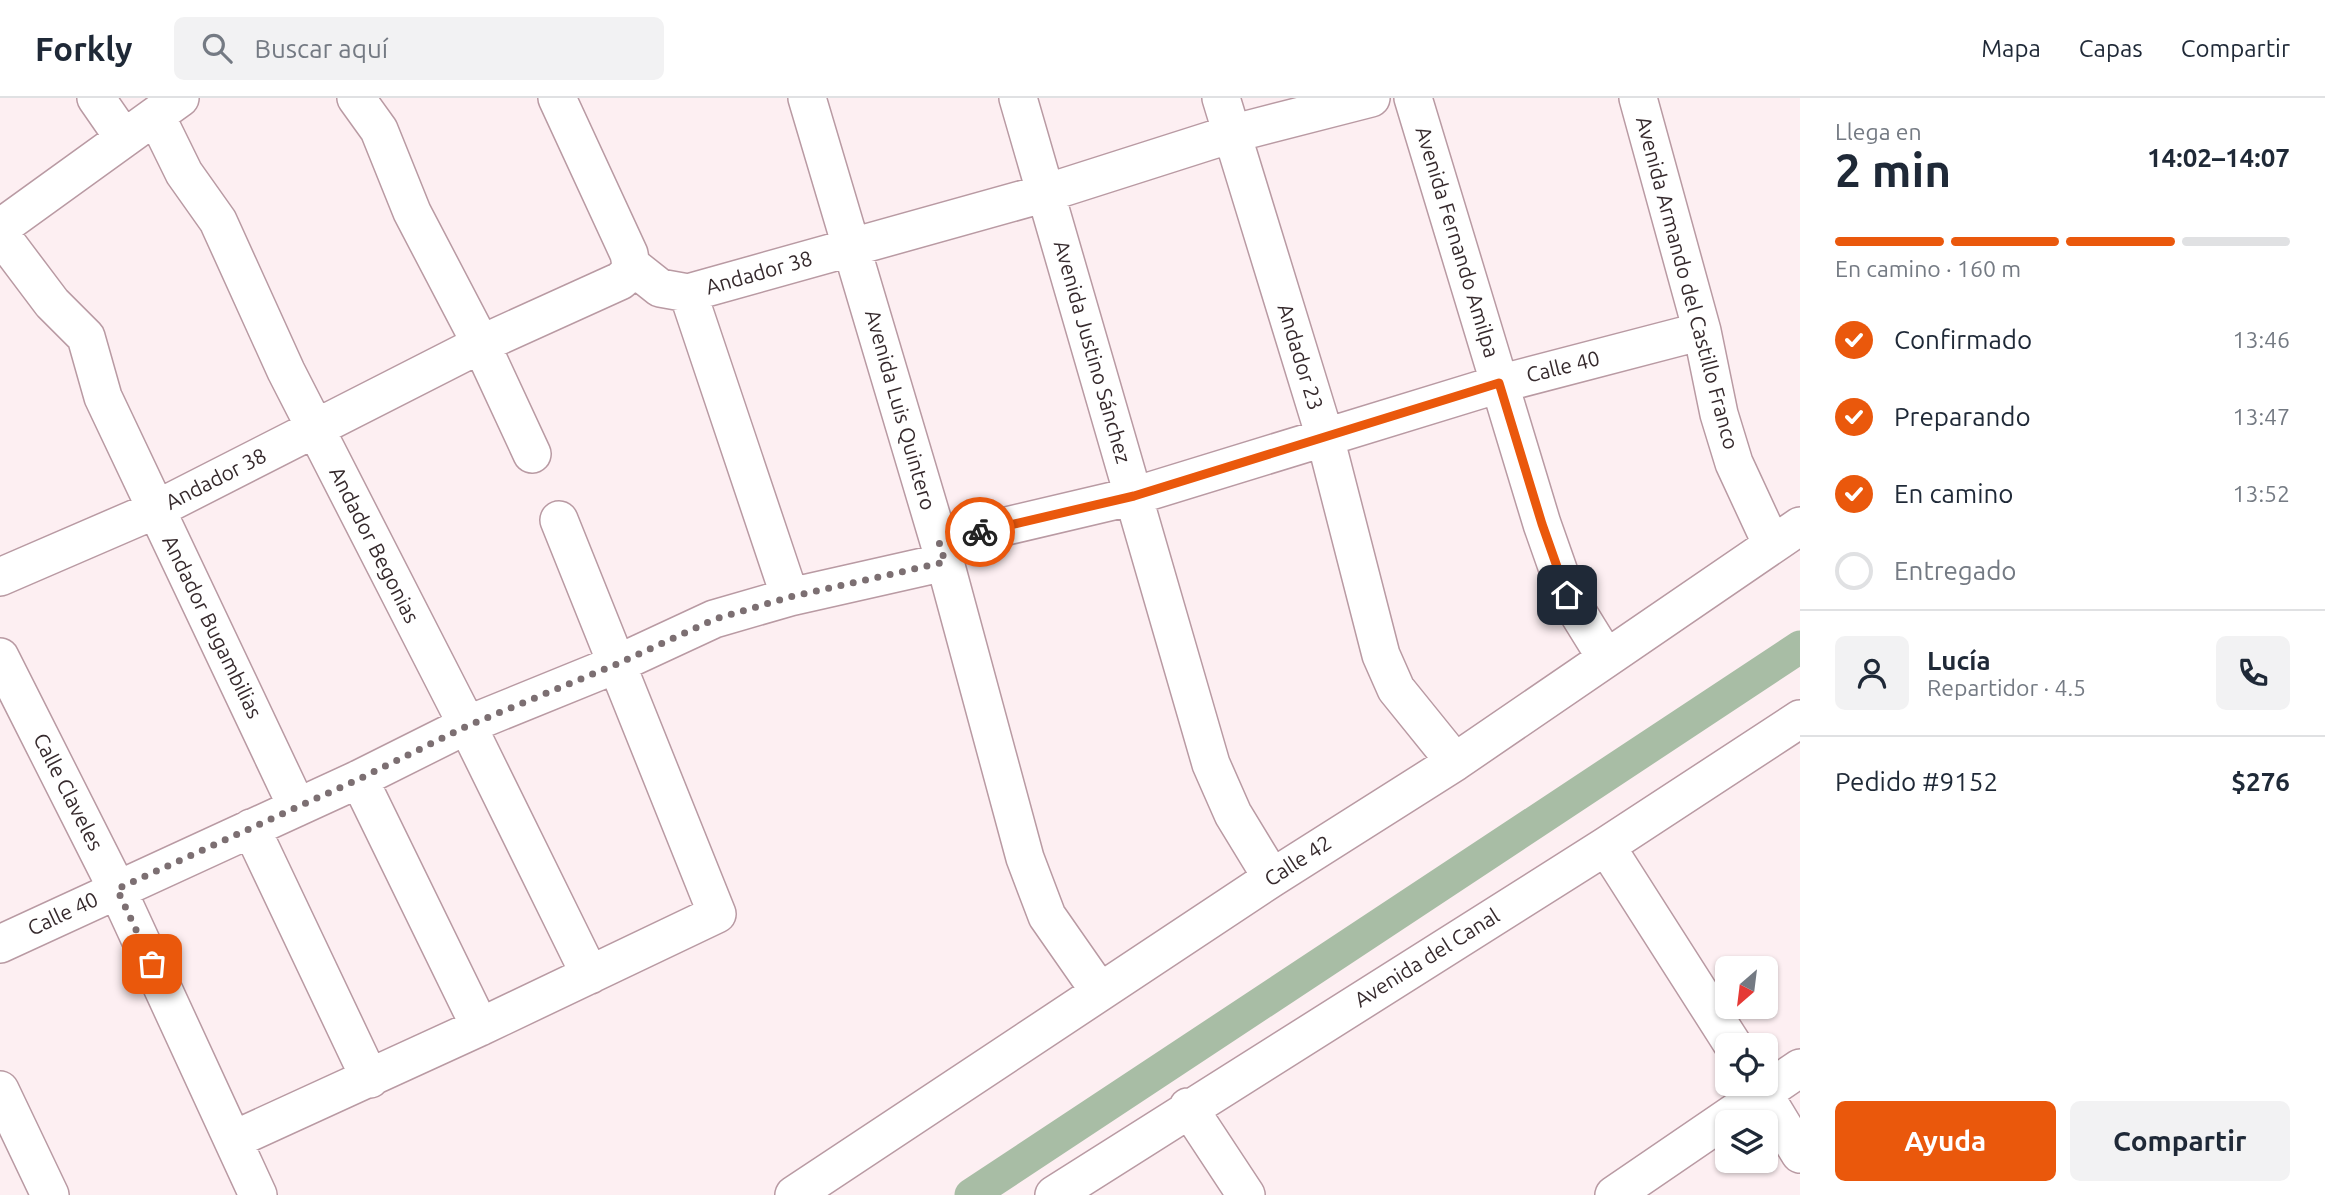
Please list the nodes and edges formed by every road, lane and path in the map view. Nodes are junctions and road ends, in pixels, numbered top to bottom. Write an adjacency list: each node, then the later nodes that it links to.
1 (96, 98): 12 (street)
2 (356, 98): 20 (street)
3 (557, 98): 17 (street)
4 (807, 98): 16 (street, Avenida Luis Quintero)
5 (1018, 98): 13 (street, Avenida Justino Sánchez)
6 (1221, 98): 11 (street, Andador 23)
7 (1371, 98): 11 (street, Andador 38)
8 (1413, 98): 21 (street, Avenida Fernando Amilpa)
9 (1638, 98): 19 (street, Avenida Armando del Castillo Franco)
10 (168, 107): 12 (street); 22 (street, Andador Begonias)
11 (1231, 134): 13 (street, Andador 38); 23 (street, Andador 23)
12 (123, 137): 14 (street)
13 (1046, 193): 16 (street, Andador 38); 25 (street, Avenida Justino Sánchez)
14 (0, 228)
15 (0, 234): 26 (street, Andador Bugambilias)
16 (852, 247): 18 (street, Andador 38); 29 (street, Avenida Luis Quintero)
17 (631, 265): 18 (street, Andador 38); 20 (street, Andador 38)
18 (688, 293): 31 (street)
19 (1702, 331): 21 (street, Calle 40); 28 (street, Avenida Armando del Castillo Franco)
20 (481, 344): 22 (street, Andador 38); 24 (street)
21 (1499, 383): 23 (street, Calle 40); 33 (street, Avenida Fernando Amilpa)
22 (315, 430): 26 (street, Andador 38); 36 (street, Andador Begonias)
23 (1325, 437): 25 (street, Calle 40); 37 (street, Andador 23)
24 (532, 454)
25 (1134, 496): 29 (street, Calle 40); 42 (street, Avenida Justino Sánchez)
26 (155, 510): 30 (street, Andador 38); 39 (street, Andador Bugambilias)
27 (559, 520): 34 (street)
28 (1786, 536): 33 (street, Calle 42)
29 (942, 552): 31 (street, Calle 40); 46 (street, Avenida Luis Quintero)
30 (0, 577)
31 (790, 597): 34 (street, Calle 40)
32 (0, 657): 43 (street, Calle Claveles)
33 (1606, 658): 37 (street, Calle 42)
34 (617, 664): 36 (street, Calle 40); 45 (street)
35 (1800, 719): 41 (street, Avenida del Canal)
36 (467, 726): 38 (street, Calle 40); 45 (street, Andador Begonias)
37 (1455, 762): 42 (street, Calle 42)
38 (359, 779): 39 (street, Calle 40); 47 (street)
39 (297, 807): 40 (street, Calle 40)
40 (251, 828): 43 (street, Calle 40); 50 (street)
41 (1606, 846): 48 (street); 55 (street, Avenida del Canal)
42 (1272, 878): 46 (street, Calle 42)
43 (117, 889): 44 (street, Calle 40); 56 (street, Calle Claveles)
44 (0, 944)
45 (590, 975): 47 (street)
46 (1101, 992): 60 (street, Calle 42)
47 (480, 1027): 50 (street)
48 (1725, 1033)
49 (1800, 1069): 51 (street)
50 (370, 1079): 56 (street)
51 (1778, 1079)
52 (0, 1090): 58 (street)
53 (1749, 1096): 63 (street)
54 (1765, 1096): 57 (street)
55 (1188, 1107): 61 (street, Avenida del Canal); 62 (street)
56 (233, 1140): 59 (street, Calle Claveles)
57 (1800, 1154)
58 (50, 1195)
59 (258, 1195)
60 (794, 1195)
61 (1054, 1195)
62 (1246, 1195)
63 (1615, 1195)

